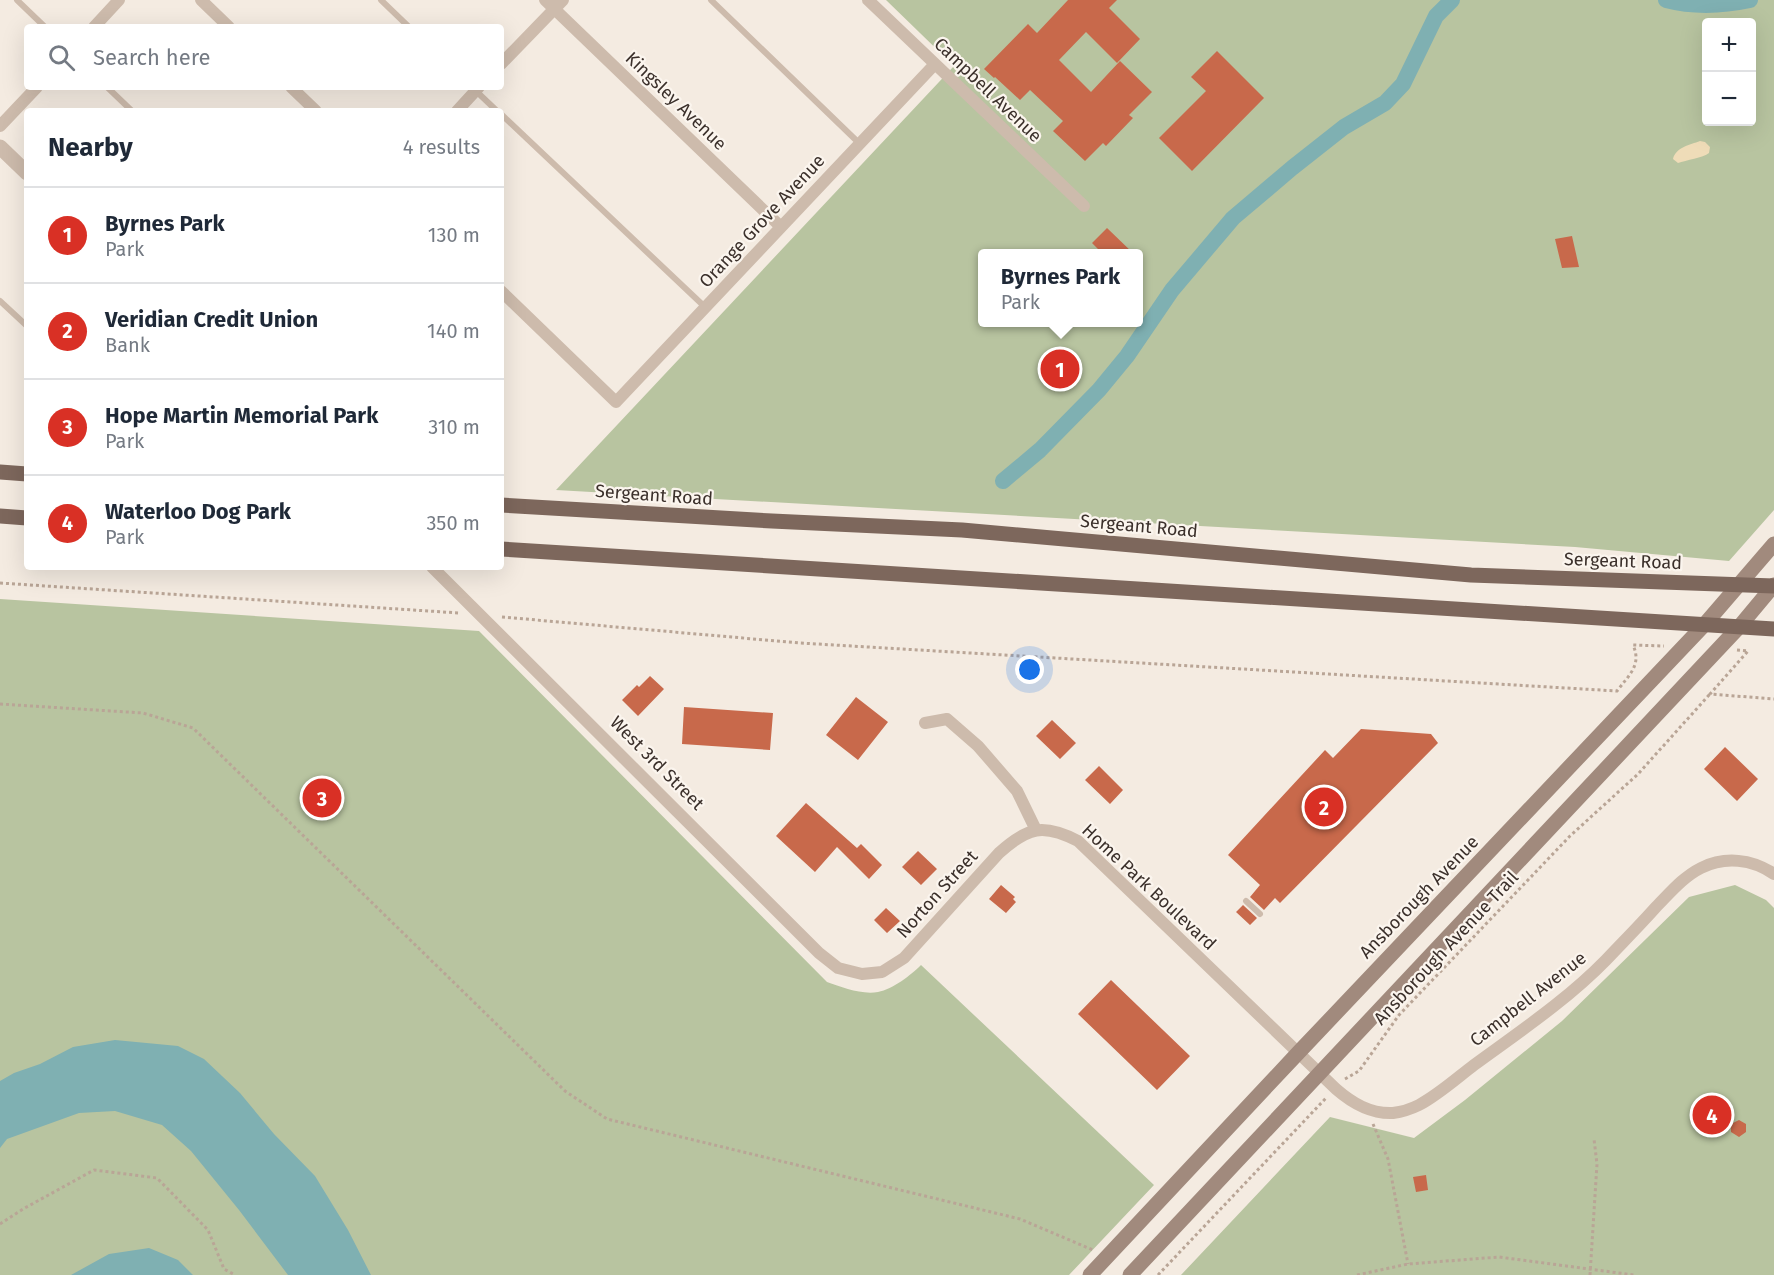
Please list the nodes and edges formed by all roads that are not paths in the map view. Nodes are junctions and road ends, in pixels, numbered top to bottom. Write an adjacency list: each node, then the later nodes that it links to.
1 (17, 0): 8 (lane)
2 (119, 0): 9 (street)
3 (201, 0): 10 (street)
4 (381, 0): 11 (lane)
5 (711, 0): 25 (lane)
6 (868, 0): 13 (street, Campbell Avenue)
7 (554, 3): 12 (street); 29 (street, Kingsley Avenue)
8 (42, 24)
9 (97, 24)
10 (226, 24)
11 (406, 24)
12 (504, 61)
13 (935, 64): 25 (street, Orange Grove Avenue); 28 (street, Campbell Avenue)
14 (34, 90): 24 (street)
15 (110, 90): 19 (lane)
16 (294, 90): 20 (street)
17 (474, 90): 21 (street)
18 (478, 90): 22 (lane)
19 (129, 108)
20 (313, 108)
21 (459, 108)
22 (494, 108)
23 (504, 117): 32 (lane)
24 (0, 126)
25 (860, 144): 29 (street, Orange Grove Avenue)
26 (0, 147): 27 (street)
27 (24, 170)
28 (1084, 206)
29 (781, 227): 32 (street, Orange Grove Avenue)
30 (504, 294): 32 (street, Orange Grove Avenue)
31 (0, 301): 33 (lane)
32 (705, 308)
33 (24, 323)
34 (0, 472): 35 (main road)
35 (24, 474)
36 (504, 505): 42 (main road, Sergeant Road)
37 (0, 516): 38 (main road)
38 (24, 518)
39 (1774, 544): 42 (main road, Ansborough Avenue)
40 (504, 549): 44 (main road)
41 (435, 570): 52 (street, West 3rd Street)
42 (1738, 585): 43 (main road, Sergeant Road); 44 (main road, Ansborough Avenue)
43 (1774, 586): 45 (main road)
44 (1705, 624): 45 (main road); 53 (main road, Ansborough Avenue)
45 (1739, 627): 46 (main road); 54 (main road)
46 (1774, 629)
47 (925, 723): 48 (street)
48 (1036, 830): 52 (street, Norton Street); 53 (street, Home Park Boulevard)
49 (1774, 874): 54 (street, Campbell Avenue)
50 (1246, 901): 51 (lane)
51 (1260, 914)
52 (862, 974)
53 (1298, 1053): 54 (street, Campbell Avenue); 55 (main road, Ansborough Avenue)
54 (1319, 1073): 56 (main road)
55 (1090, 1275)
56 (1130, 1275)

